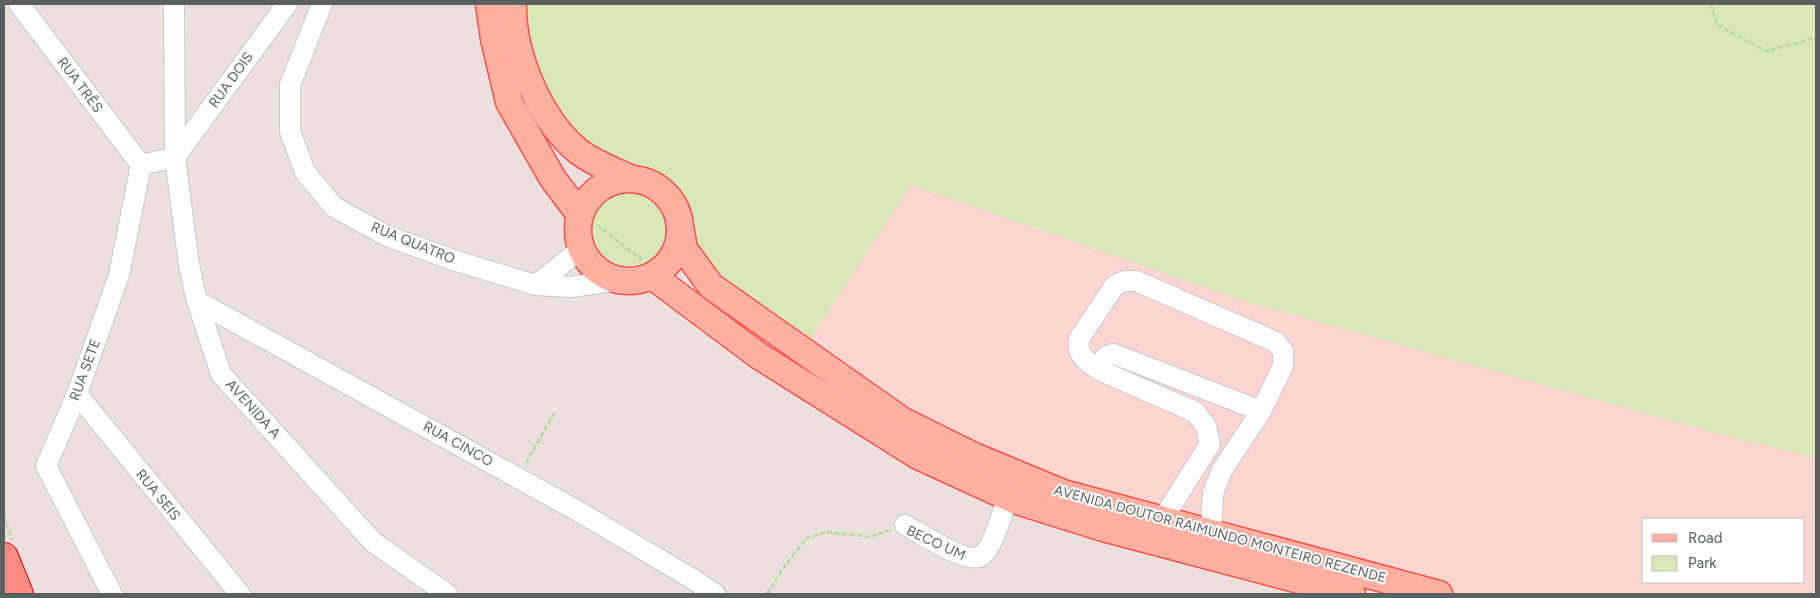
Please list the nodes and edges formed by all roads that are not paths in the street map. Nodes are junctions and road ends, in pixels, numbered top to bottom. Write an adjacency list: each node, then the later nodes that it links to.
1 (20, 4): 8 (street, RUA TRÊS)
2 (174, 4): 7 (street)
3 (287, 4): 7 (street, RUA DOIS)
4 (322, 4): 15 (street, RUA QUATRO)
5 (489, 4): 10 (main road)
6 (513, 4): 9 (main road, AVENIDA DOUTOR RAIMUNDO MONTEIRO REZENDE)
7 (175, 157): 8 (street); 16 (street, AVENIDA A)
8 (141, 165): 18 (street, RUA SETE)
9 (632, 179): 10 (main road); 11 (main road, AVENIDA DOUTOR RAIMUNDO MONTEIRO REZENDE)
10 (581, 213): 12 (main road)
11 (679, 220): 13 (main road); 21 (main road, AVENIDA DOUTOR RAIMUNDO MONTEIRO REZENDE)
12 (582, 249): 14 (main road); 15 (street)
13 (655, 274): 14 (main road); 20 (main road, AVENIDA DOUTOR RAIMUNDO MONTEIRO REZENDE)
14 (619, 280): 15 (street, RUA QUATRO)
15 (536, 286)
16 (197, 301): 28 (street, AVENIDA A); 29 (street, RUA CINCO)
17 (1099, 370): 19 (street); 19 (street); 21 (street)
18 (77, 394): 26 (street, RUA SETE); 27 (street, RUA SEIS)
19 (1261, 411): 23 (street)
20 (1008, 497): 22 (street, BECO UM); 30 (main road, AVENIDA DOUTOR RAIMUNDO MONTEIRO REZENDE)
21 (1162, 520): 23 (main road, AVENIDA DOUTOR RAIMUNDO MONTEIRO REZENDE)
22 (906, 525)
23 (1211, 534): 31 (main road, AVENIDA DOUTOR RAIMUNDO MONTEIRO REZENDE)
24 (4, 556): 25 (highway)
25 (19, 594)
26 (112, 594)
27 (240, 594)
28 (447, 594)
29 (715, 594)
30 (1352, 594)
31 (1439, 594)

